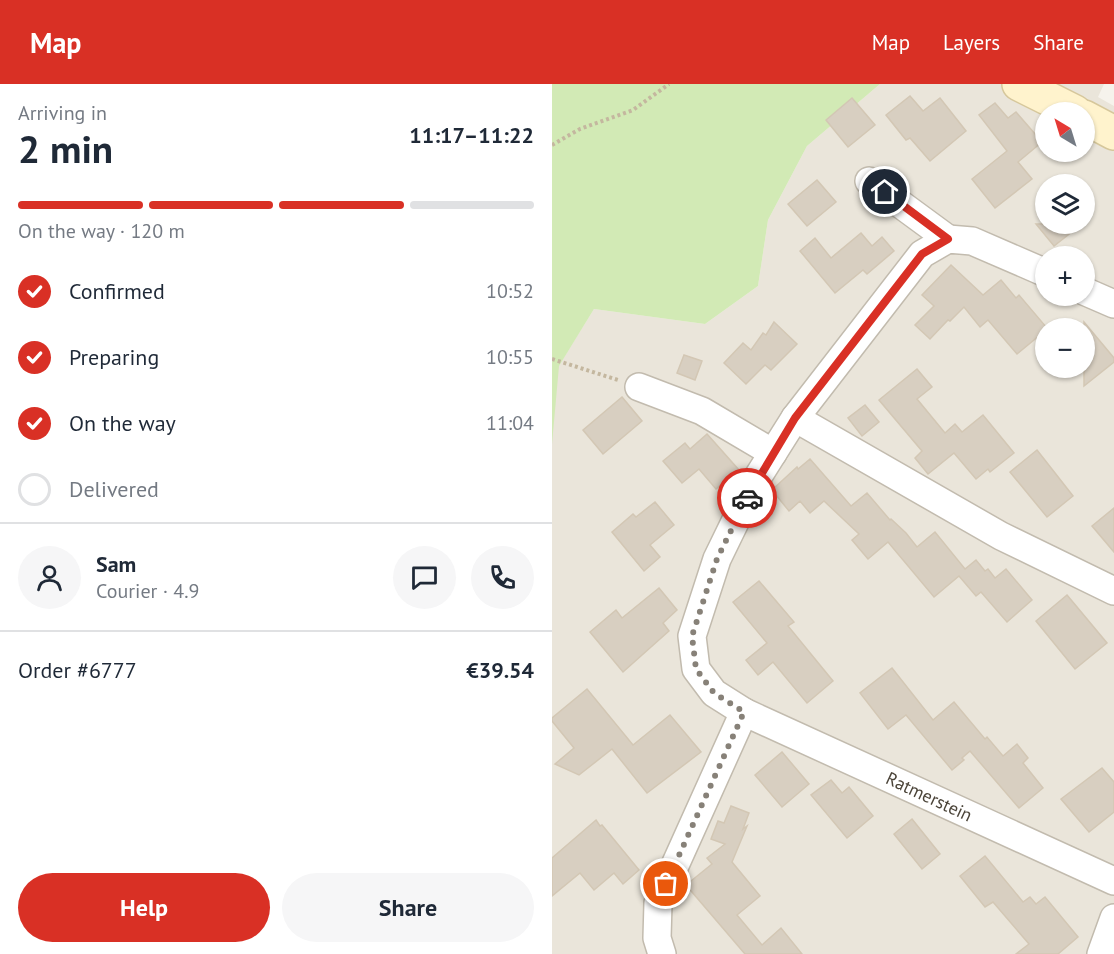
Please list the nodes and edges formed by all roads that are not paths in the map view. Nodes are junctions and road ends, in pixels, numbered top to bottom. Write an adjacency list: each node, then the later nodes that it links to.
1 (1019, 84): 2 (street)
2 (1055, 102)
3 (1095, 123): 4 (street)
4 (1114, 133)
5 (869, 181): 6 (street)
6 (948, 239): 7 (street); 11 (street, Ratmerstein)
7 (1035, 268)
8 (1095, 296): 9 (street)
9 (1114, 304)
10 (639, 387): 12 (street)
11 (795, 418): 12 (street, Ratmerstein); 13 (street)
12 (773, 453): 14 (street, Ratmerstein)
13 (1114, 591)
14 (744, 712): 15 (street, Ratmerstein); 17 (street)
15 (1114, 881)
16 (1114, 918): 18 (street)
17 (662, 954)
18 (1101, 954)

